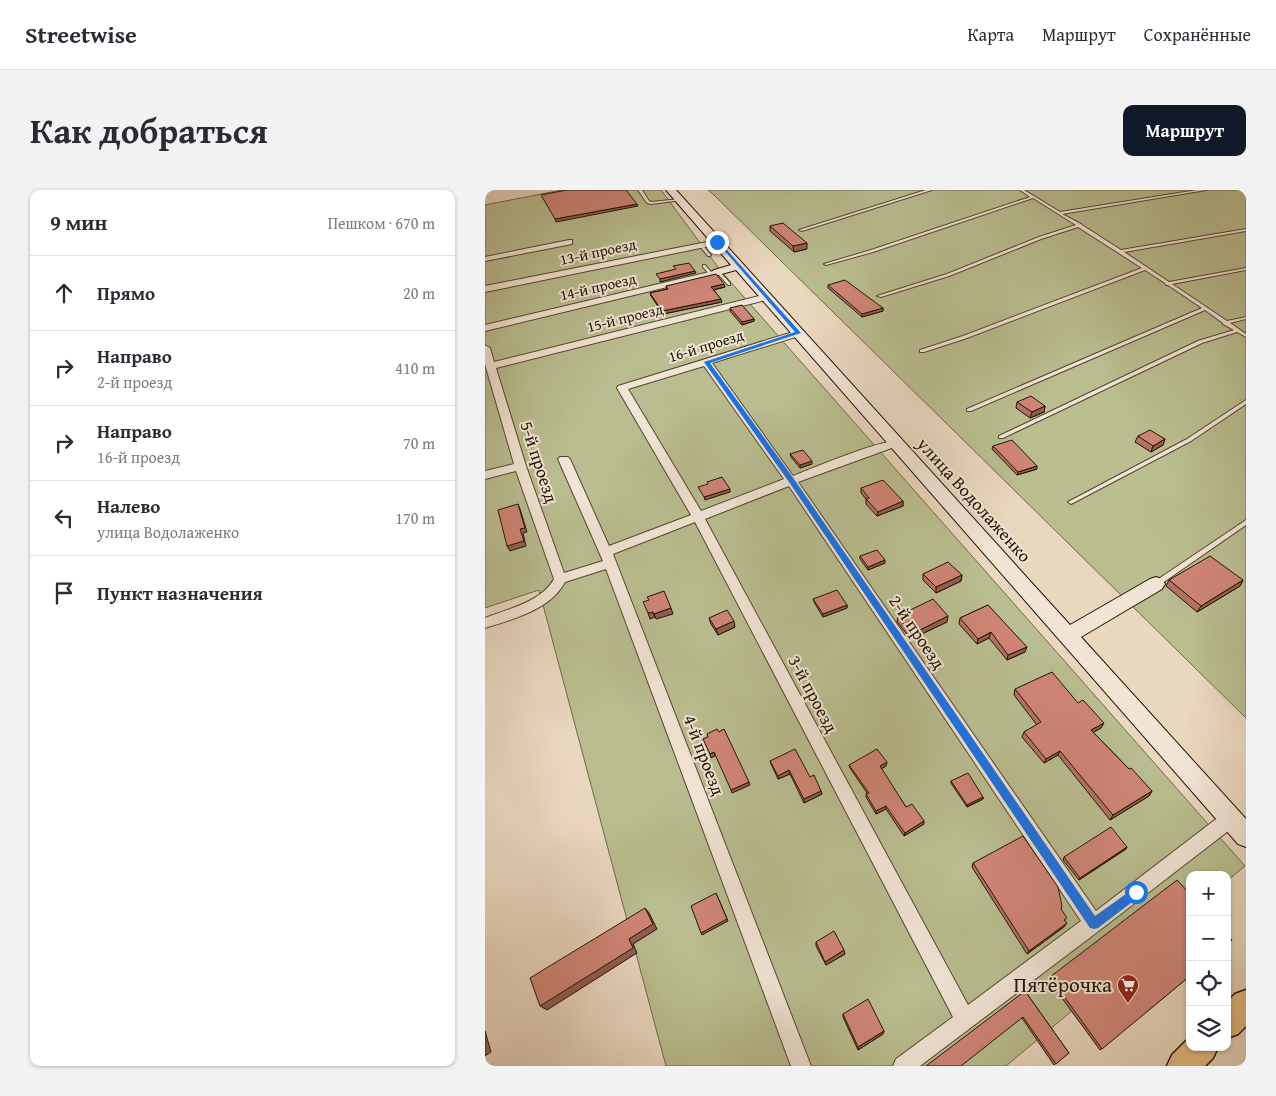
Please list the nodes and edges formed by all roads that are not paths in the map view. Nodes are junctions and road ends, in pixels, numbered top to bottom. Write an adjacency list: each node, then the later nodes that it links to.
1 (640, 190): 5 (lane)
2 (930, 190): 9 (lane)
3 (1022, 190): 6 (lane)
4 (1204, 190): 7 (lane)
5 (676, 195): 13 (main road, улица Водолаженко)
6 (1033, 197): 7 (lane); 16 (lane)
7 (1059, 212): 8 (lane)
8 (1080, 225): 14 (lane); 26 (lane)
9 (801, 230)
10 (1246, 230): 14 (lane)
11 (569, 242): 15 (street)
12 (701, 245): 13 (street, 13-й проезд); 13 (lane); 24 (street, 13-й проезд)
13 (713, 248): 18 (main road, улица Водолаженко)
14 (1120, 250): 19 (lane)
15 (485, 259)
16 (826, 264)
17 (704, 266): 21 (lane)
18 (739, 266): 21 (main road); 25 (main road, улица Водолаженко)
19 (1147, 268): 23 (lane); 35 (lane)
20 (1246, 269): 23 (lane)
21 (714, 273): 22 (lane); 30 (street, 14-й проезд)
22 (729, 284)
23 (1167, 284): 27 (lane)
24 (485, 290)
25 (767, 296): 32 (main road, улица Водолаженко); 37 (street, 15-й проезд)
26 (879, 296)
27 (1204, 309): 29 (lane); 40 (lane)
28 (1246, 318): 29 (lane)
29 (1225, 323): 31 (lane)
30 (485, 328)
31 (1237, 330): 33 (lane); 41 (lane)
32 (799, 333): 36 (street, 16-й проезд); 42 (main road, улица Водолаженко)
33 (1246, 336)
34 (485, 348): 37 (street, 5-й проезд)
35 (922, 351)
36 (706, 362): 38 (street, 16-й проезд); 46 (street, 2-й проезд)
37 (491, 366): 44 (street, 5-й проезд)
38 (622, 388): 48 (street, 3-й проезд)
39 (1246, 402): 47 (lane)
40 (969, 410)
41 (1001, 438)
42 (897, 443): 46 (street); 54 (main road, улица Водолаженко)
43 (564, 459): 50 (street, 4-й проезд)
44 (520, 466): 45 (street); 51 (street, 5-й проезд)
45 (485, 475)
46 (791, 481): 48 (street); 57 (street, 2-й проезд)
47 (1071, 502)
48 (698, 517): 50 (street); 60 (street, 3-й проезд)
49 (1246, 522): 52 (lane)
50 (608, 558): 51 (street); 62 (street, 4-й проезд)
51 (559, 583): 53 (street)
52 (1156, 584): 54 (main road)
53 (485, 622)
54 (1069, 636): 55 (main road, улица Водолаженко)
55 (1230, 819): 56 (main road, улица Водолаженко); 57 (street)
56 (1246, 836)
57 (1094, 924): 60 (street)
58 (1246, 1005): 59 (main road)
59 (1231, 1019)
60 (965, 1020): 63 (street)
61 (1198, 1051): 64 (main road)
62 (801, 1066)
63 (903, 1066)
64 (1183, 1066)

